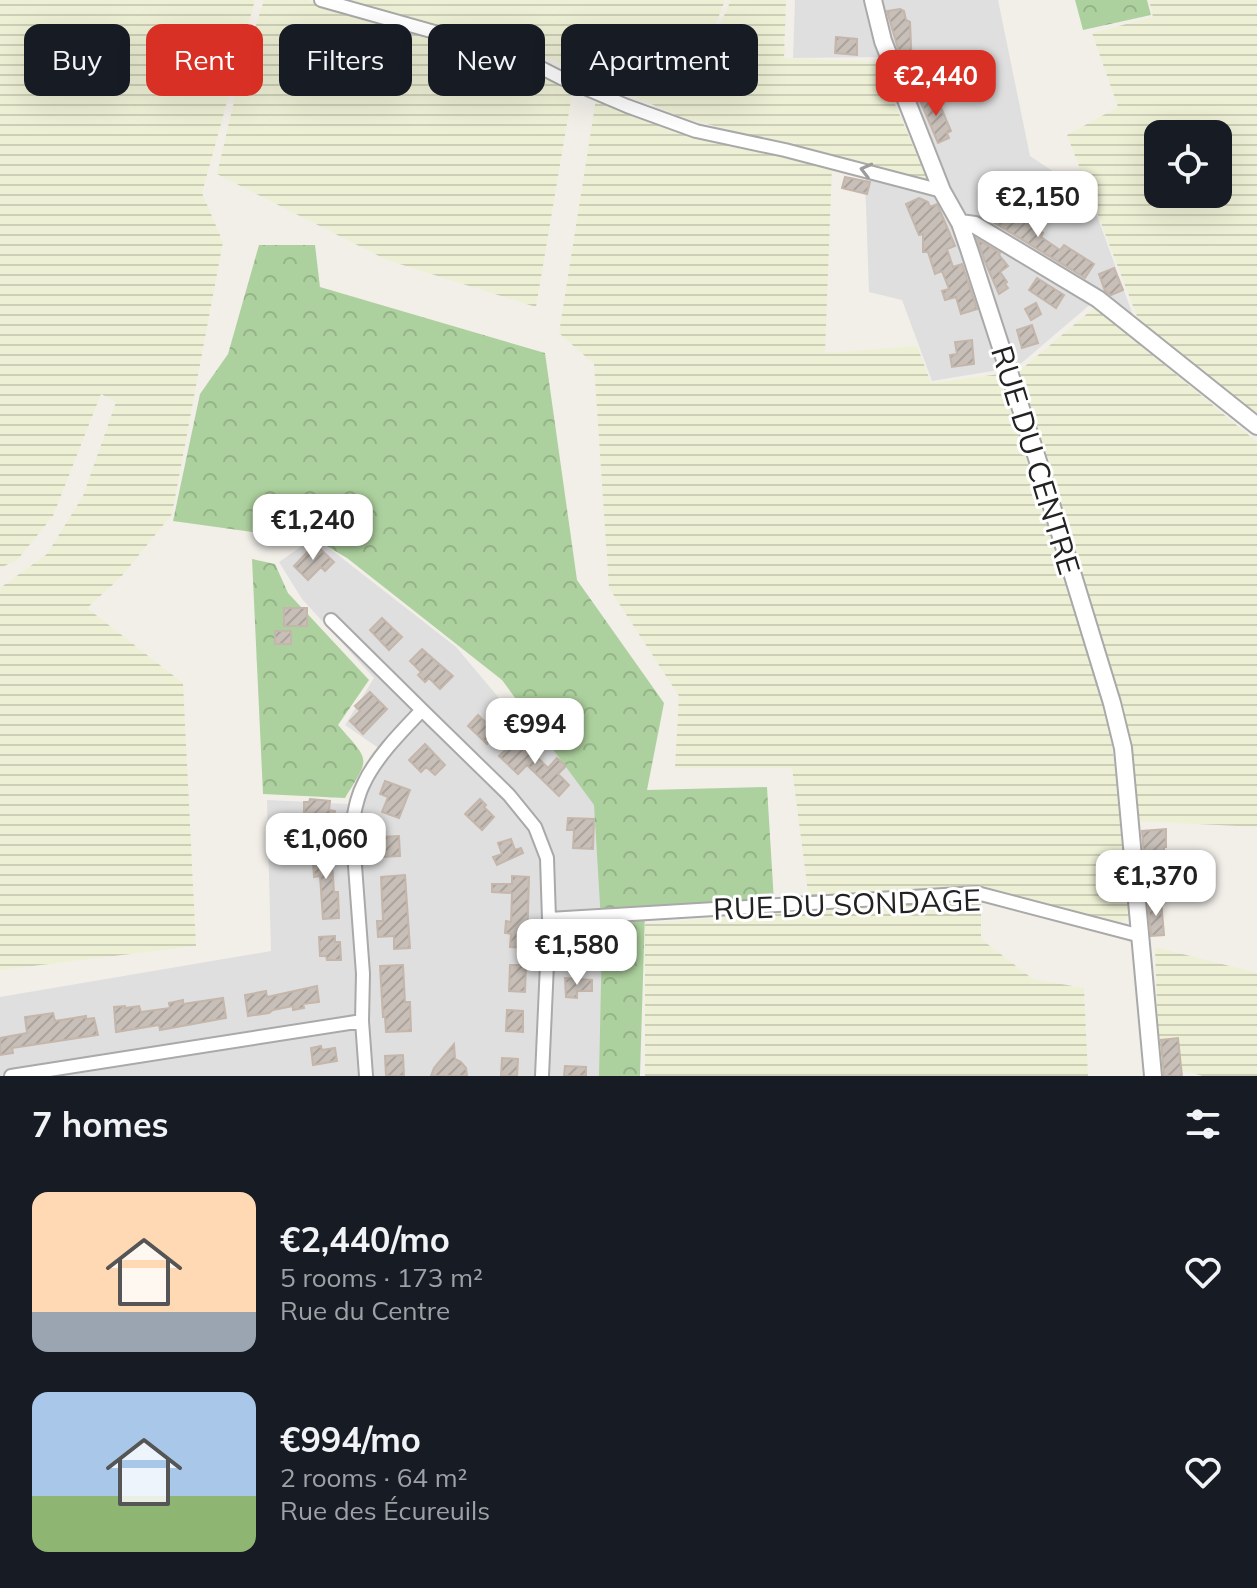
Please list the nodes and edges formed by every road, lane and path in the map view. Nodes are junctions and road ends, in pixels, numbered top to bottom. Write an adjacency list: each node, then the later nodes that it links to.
1 (321, 0): 3 (street, one-way to 1)
2 (873, 0): 3 (street, RUE DU CENTRE)
3 (942, 191): 4 (street, RUE DU CENTRE)
4 (960, 223): 5 (street); 9 (street, RUE DU CENTRE)
5 (1257, 426)
6 (331, 620): 7 (street)
7 (422, 710): 8 (street); 10 (street)
8 (549, 919): 9 (street, RUE DU SONDAGE); 13 (street)
9 (1141, 936): 14 (street, RUE DU CENTRE)
10 (362, 1021): 11 (street); 12 (street)
11 (11, 1076)
12 (366, 1076)
13 (542, 1076)
14 (1153, 1076)

